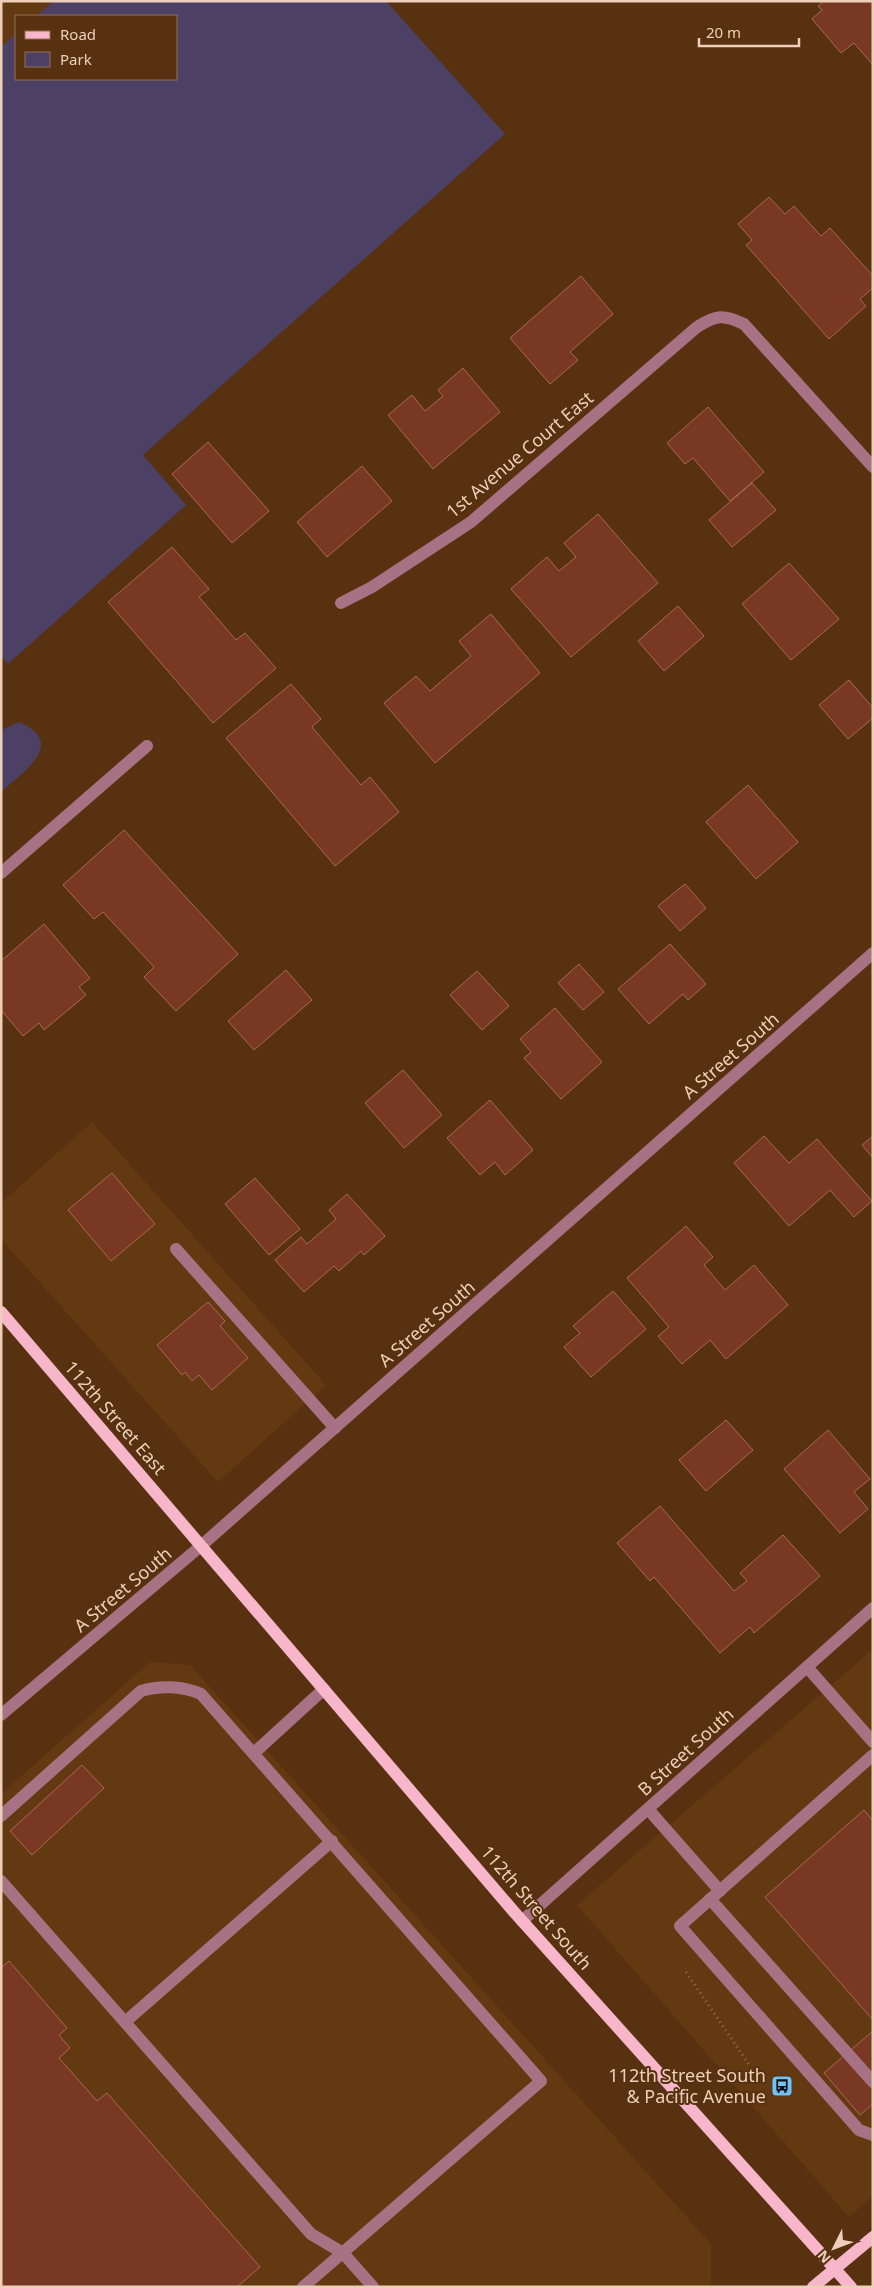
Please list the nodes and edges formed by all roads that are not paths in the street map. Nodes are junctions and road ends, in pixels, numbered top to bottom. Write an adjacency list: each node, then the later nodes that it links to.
1 (873, 467): 2 (street, 1st Avenue Court East)
2 (341, 603)
3 (148, 746): 4 (street)
4 (1, 872)
5 (873, 953): 8 (street, A Street South)
6 (176, 1249): 8 (street)
7 (1, 1312): 9 (main road, 112th Street East)
8 (335, 1428): 9 (street, A Street South)
9 (202, 1546): 12 (main road, 112th Street South); 13 (street, A Street South)
10 (873, 1608): 11 (street, B Street South)
11 (807, 1667): 14 (street); 17 (street, B Street South)
12 (324, 1690): 15 (street); 22 (main road, 112th Street South)
13 (1, 1715)
14 (873, 1742)
15 (254, 1753): 18 (street); 19 (street)
16 (873, 1754): 21 (street)
17 (648, 1809): 21 (street); 22 (street, B Street South)
18 (1, 1816)
19 (332, 1841): 23 (street); 27 (street)
20 (1, 1881): 23 (street)
21 (715, 1895): 24 (street); 25 (street)
22 (522, 1921): 28 (main road, 112th Street South)
23 (125, 2022): 27 (street)
24 (873, 2082)
25 (873, 2135)
26 (873, 2237): 28 (main road)
27 (343, 2253): 29 (street); 30 (street)
28 (835, 2268): 31 (main road); 32 (main road, 112th Street South)
29 (304, 2287)
30 (373, 2287)
31 (813, 2287)
32 (851, 2287)

